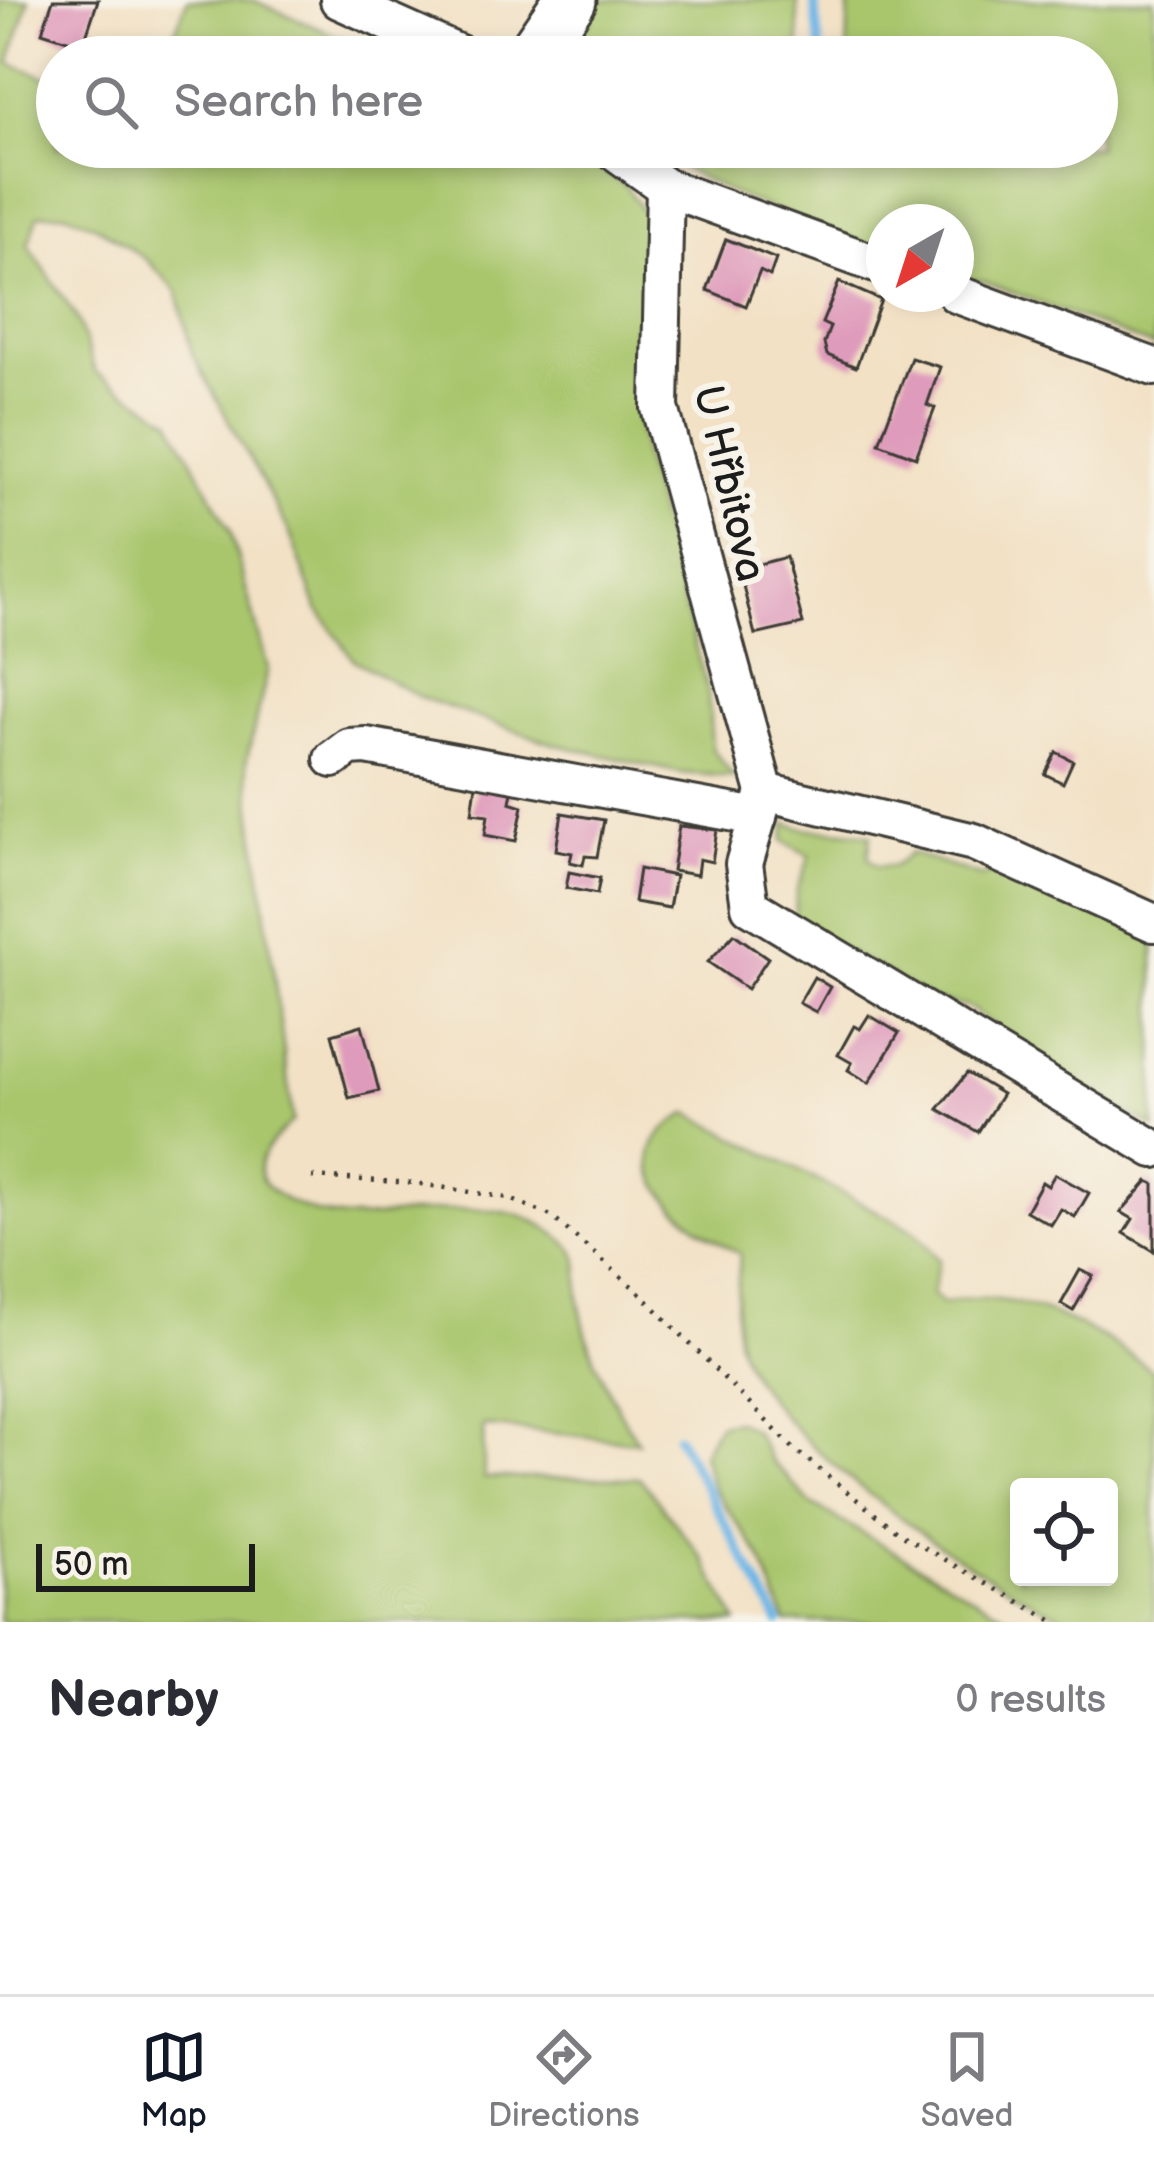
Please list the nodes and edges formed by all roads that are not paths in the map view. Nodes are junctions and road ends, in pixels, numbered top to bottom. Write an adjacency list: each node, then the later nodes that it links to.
1 (339, 0): 3 (street)
2 (570, 0): 4 (street)
3 (419, 36)
4 (545, 36)
5 (638, 168): 6 (street)
6 (665, 187): 7 (street); 11 (street, U Hřbitova)
7 (866, 260)
8 (974, 301): 9 (street)
9 (1154, 367)
10 (334, 759): 11 (street)
11 (762, 804): 12 (street); 13 (street, U Hřbitova)
12 (1154, 923)
13 (1154, 1149)

